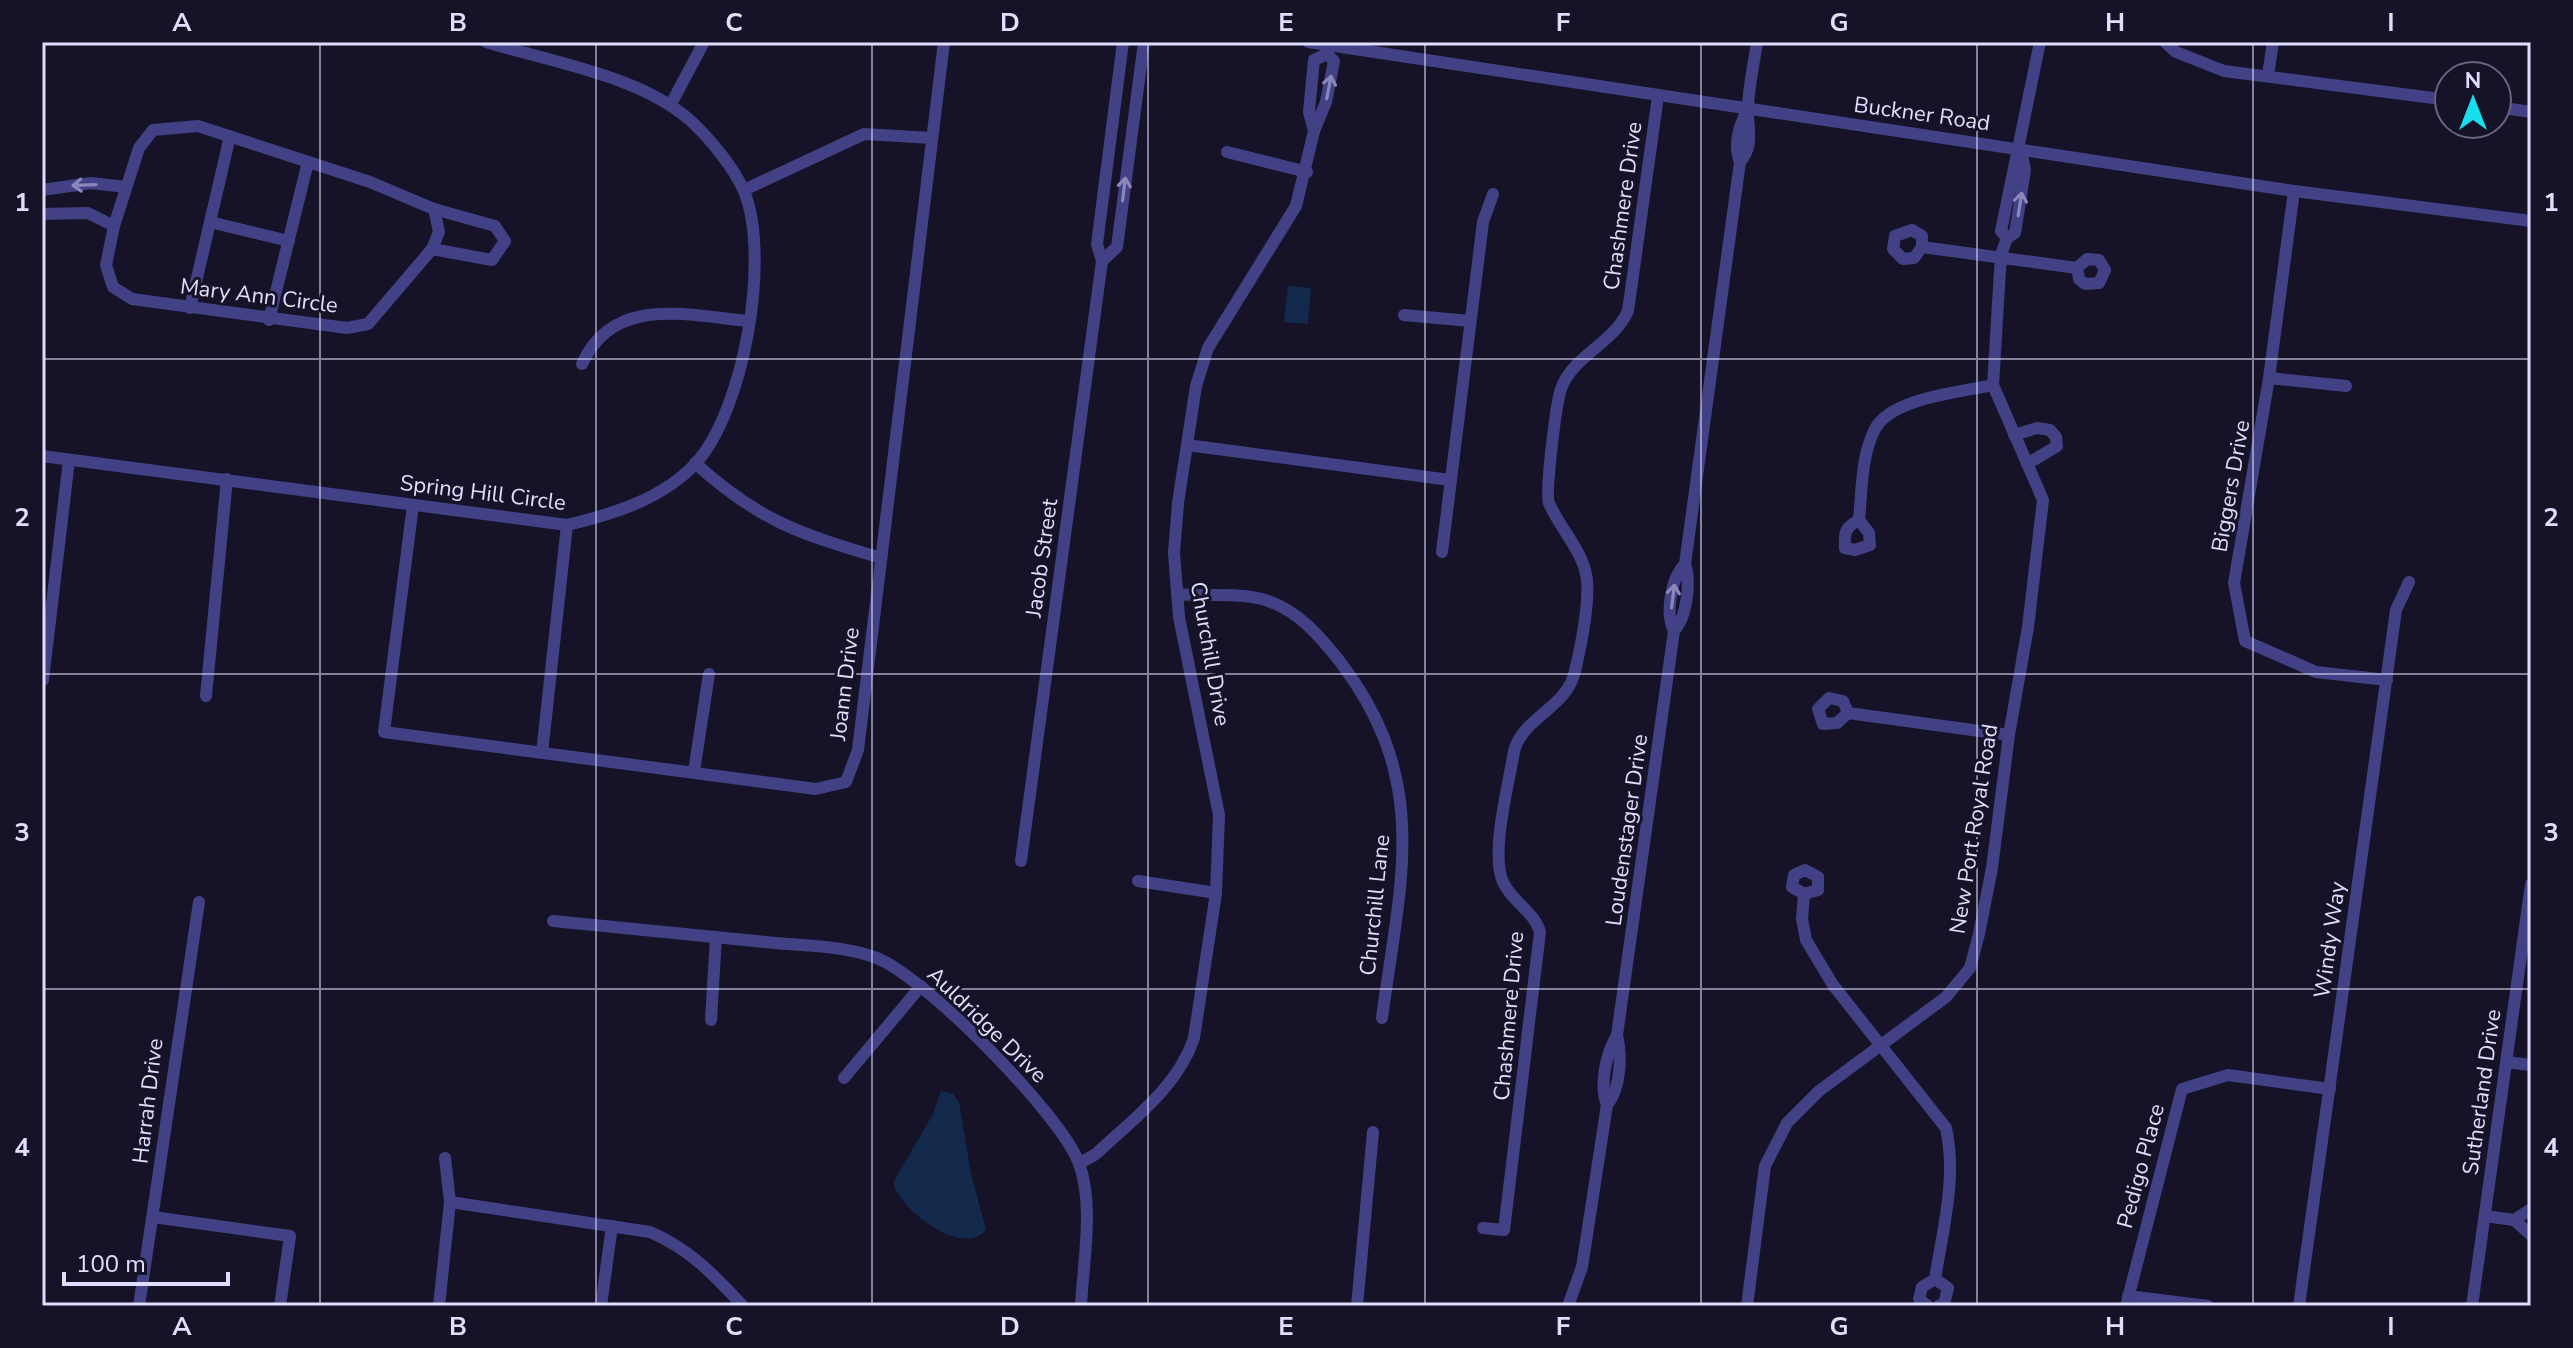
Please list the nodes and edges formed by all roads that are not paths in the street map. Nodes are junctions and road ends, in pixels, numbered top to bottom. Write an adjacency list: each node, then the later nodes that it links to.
1 (486, 42): 13 (street)
2 (538, 42): 13 (street)
3 (704, 42): 17 (street)
4 (944, 42): 21 (street, Joann Drive)
5 (1123, 42): 40 (street, Jacob Street)
6 (1144, 42): 40 (street, Jacob Street, one-way to 6)
7 (1308, 42): 12 (street, Buckner Road)
8 (1757, 42): 18 (street, Loudenstager Drive)
9 (2040, 42): 22 (street, New Port Royal Road)
10 (2165, 42): 14 (street)
11 (2273, 42): 14 (street)
12 (1328, 50): 15 (street, Buckner Road); 19 (street, Churchill Drive, one-way to 12); 19 (street, Churchill Drive)
13 (533, 56): 17 (street)
14 (2268, 75): 16 (street)
15 (1658, 96): 18 (street, Buckner Road); 100 (street, Chashmere Drive)
16 (2433, 98)
17 (671, 104): 28 (street)
18 (1748, 109): 22 (street, Buckner Road); 111 (street, Loudenstager Drive)
19 (1314, 131): 25 (street, Churchill Drive)
20 (230, 136): 24 (street, Mary Ann Circle); 26 (street, Mary Ann Circle); 34 (street)
21 (932, 138): 28 (street); 63 (street, Joann Drive)
22 (2021, 149): 29 (street, Buckner Road); 39 (street, New Port Royal Road)
23 (1227, 152): 25 (street)
24 (308, 162): 31 (street, Mary Ann Circle); 36 (street)
25 (1307, 172): 52 (street, Churchill Drive)
26 (126, 187): 27 (street, one-way to 27); 35 (street, Mary Ann Circle)
27 (42, 190)
28 (744, 190): 45 (street, Spring Hill Circle)
29 (2294, 191): 33 (street, Buckner Road); 48 (street, Biggers Drive)
30 (1493, 194): 46 (street)
31 (434, 209): 38 (street); 38 (street, Mary Ann Circle)
32 (42, 214): 35 (street)
33 (2531, 221)
34 (210, 222): 36 (street); 42 (street)
35 (114, 226): 42 (street, Mary Ann Circle)
36 (289, 241): 44 (street)
37 (1922, 247): 39 (street)
38 (432, 249): 44 (street, Mary Ann Circle)
39 (2001, 255): 41 (street); 49 (street, New Port Royal Road)
40 (1102, 261): 74 (street, Jacob Street)
41 (2077, 268)
42 (190, 308): 44 (street, Mary Ann Circle)
43 (1404, 315): 46 (street)
44 (269, 320)
45 (748, 321): 47 (street); 55 (street, Spring Hill Circle)
46 (1470, 321): 58 (street)
47 (582, 364)
48 (2269, 378): 50 (street); 68 (street, Biggers Drive)
49 (1993, 385): 51 (street, New Port Royal Road); 60 (street)
50 (2346, 386)
51 (2014, 435): 56 (street, New Port Royal Road); 56 (street)
52 (1187, 445): 58 (street); 65 (street, Churchill Drive)
53 (42, 456): 54 (street, Spring Hill Circle)
54 (69, 460): 57 (street, Spring Hill Circle); 67 (street)
55 (695, 463): 61 (street, Spring Hill Circle); 63 (street)
56 (2027, 464): 71 (street, New Port Royal Road)
57 (227, 479): 59 (street, Spring Hill Circle); 69 (street)
58 (1450, 480): 62 (street)
59 (413, 505): 61 (street, Spring Hill Circle); 72 (street, Joann Drive)
60 (1859, 520)
61 (567, 525): 72 (street)
62 (1442, 552)
63 (881, 558): 73 (street, Joann Drive)
64 (2409, 582): 68 (street, Windy Way)
65 (1177, 594): 77 (street, Churchill Drive); 84 (street, Churchill Lane)
66 (709, 674): 73 (street)
67 (43, 680)
68 (2387, 680): 90 (street, Windy Way)
69 (206, 696)
70 (1848, 713): 71 (street)
71 (2009, 735): 86 (street, New Port Royal Road)
72 (542, 753): 73 (street, Joann Drive)
73 (694, 771)
74 (1021, 861)
75 (1138, 881): 77 (street)
76 (2531, 884): 80 (street, Sutherland Drive)
77 (1216, 893): 93 (street, Churchill Drive)
78 (1804, 894): 86 (street)
79 (199, 902): 97 (street, Harrah Drive)
80 (2530, 903): 87 (street, Sutherland Drive)
81 (553, 921): 82 (street, Auldridge Drive)
82 (716, 937): 83 (street, Auldridge Drive); 85 (street)
83 (921, 986): 89 (street); 93 (street, Auldridge Drive)
84 (1382, 1018)
85 (711, 1020)
86 (1882, 1045): 102 (street); 112 (street, New Port Royal Road)
87 (2506, 1062): 88 (street); 96 (street, Sutherland Drive)
88 (2531, 1065)
89 (844, 1078)
90 (2330, 1089): 103 (street, Pedigo Place); 116 (street, Windy Way)
91 (1373, 1132): 110 (street)
92 (445, 1158): 94 (street)
93 (1080, 1163): 109 (street, Auldridge Drive)
94 (450, 1202): 99 (street); 106 (street)
95 (2531, 1209): 98 (street)
96 (2485, 1216): 98 (street); 117 (street, Sutherland Drive)
97 (153, 1217): 104 (street, Harrah Drive); 105 (street)
98 (2514, 1220): 101 (street)
99 (612, 1226): 107 (street); 108 (street)
100 (1483, 1228)
101 (2531, 1235)
102 (1935, 1279): 113 (street); 114 (street)
103 (2127, 1301): 115 (street)
104 (139, 1306)
105 (280, 1306)
106 (439, 1306)
107 (601, 1306)
108 (743, 1306)
109 (1081, 1306)
110 (1357, 1306)
111 (1568, 1306)
112 (1747, 1306)
113 (1928, 1306)
114 (1938, 1306)
115 (2208, 1306)
116 (2299, 1306)
117 (2472, 1306)

